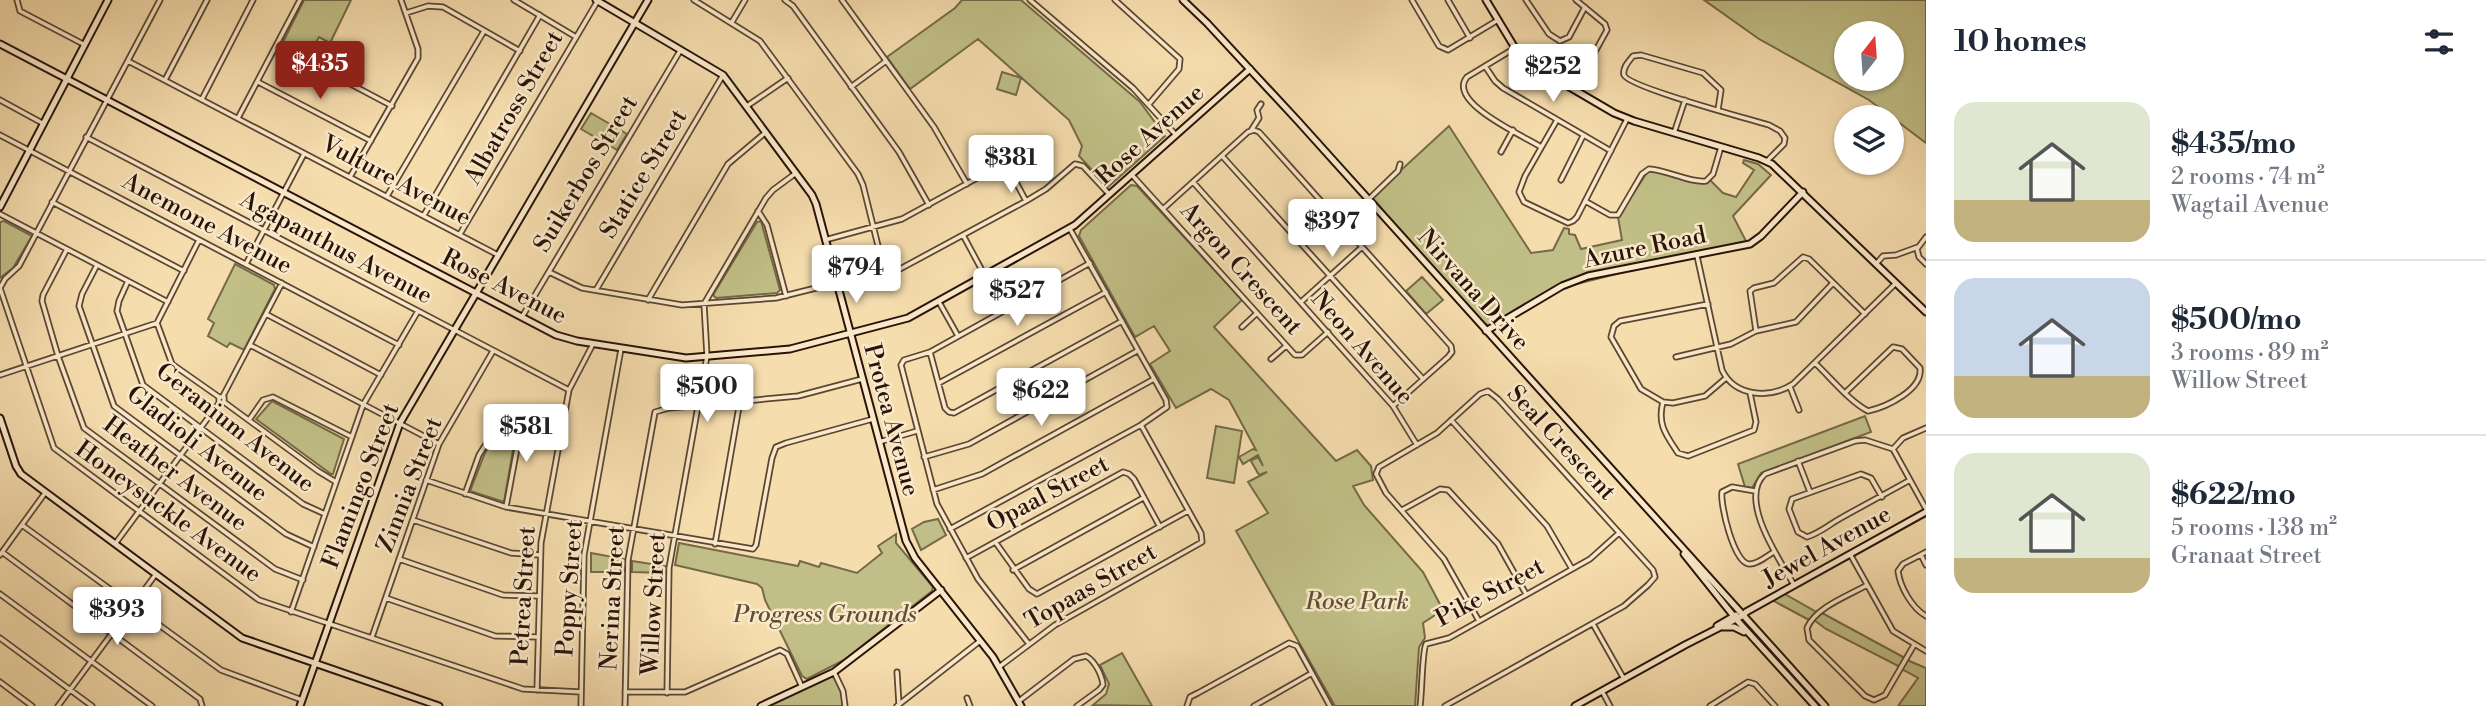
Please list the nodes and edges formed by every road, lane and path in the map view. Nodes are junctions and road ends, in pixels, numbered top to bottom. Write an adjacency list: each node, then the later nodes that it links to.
1 (17, 0): 33 (street)
2 (108, 0): 33 (street)
3 (160, 0): 38 (street, Honeysuckle Avenue)
4 (207, 0): 45 (street)
5 (253, 0): 49 (street)
6 (300, 0): 34 (street)
7 (401, 0): 24 (street)
8 (514, 0): 25 (street)
9 (597, 0): 28 (street, Protea Avenue); 30 (street, Albatross Street)
10 (648, 0): 28 (street, Flamingo Street)
11 (745, 0): 27 (street)
12 (785, 0): 47 (street)
13 (842, 0): 39 (street)
14 (1030, 0): 53 (street)
15 (1115, 0): 53 (street)
16 (1183, 0): 41 (street, Nirvana Drive)
17 (1412, 0): 31 (street)
18 (1448, 0): 31 (street)
19 (1486, 0): 26 (street)
20 (1526, 0): 23 (street)
21 (1576, 0): 23 (street)
22 (697, 1): 27 (street)
23 (1585, 7): 48 (street)
24 (406, 13): 29 (street); 55 (street)
25 (540, 15): 30 (street); 37 (street)
26 (1498, 20): 31 (street); 35 (street)
27 (732, 22): 43 (street)
28 (634, 23): 36 (street, Protea Avenue); 114 (street, Flamingo Street)
29 (484, 31): 37 (street); 90 (street)
30 (576, 37): 105 (street, Albatross Street)
31 (1470, 38)
32 (0, 44): 44 (street, Rose Avenue)
33 (85, 45): 44 (street)
34 (277, 45): 46 (street); 55 (street)
35 (1515, 48): 40 (street); 48 (street)
36 (680, 50): 42 (street, Protea Avenue); 121 (street, Suikerbos Street)
37 (520, 51): 100 (street)
38 (128, 61): 45 (street, Vulture Avenue); 51 (street, Honeysuckle Avenue)
39 (886, 61): 47 (street); 86 (street)
40 (1485, 66): 60 (street); 62 (street)
41 (1250, 69): 67 (street, Rose Avenue); 91 (street, Nirvana Drive)
42 (723, 75): 56 (street, Protea Avenue); 129 (street, Statice Street)
43 (788, 78): 56 (street); 101 (street)
44 (67, 79): 51 (street, Rose Avenue); 61 (street)
45 (165, 80): 49 (street, Vulture Avenue)
46 (257, 82): 58 (street); 70 (street)
47 (851, 87): 95 (street)
48 (1574, 90): 59 (street)
49 (202, 99): 58 (street, Vulture Avenue)
50 (0, 100): 61 (street)
51 (107, 100): 69 (street, Honeysuckle Avenue); 87 (street, Rose Avenue)
52 (1685, 100): 57 (street); 57 (street); 65 (street)
53 (1149, 104): 67 (street)
54 (1261, 104): 63 (street)
55 (392, 106): 70 (street)
56 (747, 106): 64 (street, Protea Avenue)
57 (1718, 110): 78 (street)
58 (238, 118): 76 (street, Vulture Avenue)
59 (1627, 119): 65 (street); 74 (street)
60 (1557, 120): 68 (street); 71 (street)
61 (44, 124): 73 (street)
62 (1513, 130): 71 (street); 75 (street)
63 (1251, 131): 77 (street); 110 (street)
64 (766, 132): 81 (street, Protea Avenue); 133 (street)
65 (1674, 133): 72 (street)
66 (0, 135): 73 (street, Anemone Avenue)
67 (1176, 135): 82 (street, Rose Avenue)
68 (1583, 136): 74 (street); 84 (street)
69 (86, 137): 80 (street, Honeysuckle Avenue); 103 (street, Agapanthus Avenue)
70 (371, 141): 83 (street)
71 (1541, 147): 93 (street)
72 (1721, 147): 78 (street); 93 (street)
73 (30, 150): 80 (street, Anemone Avenue); 96 (street)
74 (1611, 151): 93 (street)
75 (1501, 152)
76 (304, 153): 83 (street, Vulture Avenue); 87 (street)
77 (1222, 156): 85 (street); 123 (street)
78 (1767, 161): 88 (street)
79 (1400, 164): 91 (street)
80 (68, 172): 94 (street, Honeysuckle Avenue); 108 (street, Anemone Avenue)
81 (796, 173): 98 (street); 109 (street, Protea Avenue)
82 (1132, 175): 89 (street, Rose Avenue); 97 (street, Argon Crescent)
83 (350, 177): 90 (street, Vulture Avenue)
84 (1561, 180)
85 (1193, 183): 97 (street); 136 (street, Neon Avenue)
86 (967, 184): 92 (street); 95 (street)
87 (284, 192): 103 (street); 131 (street, Rose Avenue)
88 (1803, 192): 113 (street, Azure Road); 117 (street)
89 (1110, 195): 92 (street); 102 (street, Rose Avenue)
90 (387, 196): 100 (street, Vulture Avenue)
91 (1368, 200): 149 (street, Nirvana Drive)
92 (1026, 201): 106 (street)
93 (1585, 201)
94 (52, 202): 104 (street, Honeysuckle Avenue); 120 (street)
95 (929, 205): 101 (street)
96 (0, 207)
97 (1163, 209): 141 (street, Argon Crescent)
98 (758, 211): 132 (street); 137 (street)
99 (0, 214): 104 (street)
100 (424, 215): 105 (street, Vulture Avenue)
101 (873, 227): 106 (street); 109 (street)
102 (1070, 229): 115 (street); 122 (street, Rose Avenue)
103 (264, 231): 116 (street); 139 (street, Agapanthus Avenue)
104 (36, 233): 112 (street); 170 (street, Honeysuckle Avenue)
105 (460, 234): 114 (street, Vulture Avenue)
106 (963, 235): 122 (street)
107 (1926, 237): 111 (street)
108 (199, 240): 116 (street, Anemone Avenue); 120 (street)
109 (825, 240): 126 (street, Protea Avenue)
110 (1362, 247): 123 (street); 178 (street)
111 (1918, 247): 117 (street); 118 (street)
112 (66, 249): 119 (street); 165 (street, Heather Avenue)
113 (1697, 254): 138 (street); 149 (street, Azure Road)
114 (498, 255): 131 (street, Flamingo Street)
115 (1090, 263): 130 (street); 154 (street)
116 (246, 264): 125 (street, Anemone Avenue)
117 (1876, 264): 128 (street)
118 (1926, 264)
119 (97, 265): 124 (street); 156 (street, Gladioli Avenue)
120 (184, 271): 134 (street)
121 (549, 272): 129 (street); 144 (street, Suikerbos Street)
122 (985, 275): 135 (street, Rose Avenue)
123 (1330, 276): 136 (street); 178 (street)
124 (128, 281): 134 (street); 153 (street, Geranium Avenue)
125 (282, 283): 142 (street); 158 (street, Anemone Avenue)
126 (836, 283): 132 (street); 152 (street, Protea Avenue)
127 (1833, 283): 143 (street); 150 (street); 150 (street)
128 (1896, 283): 140 (street); 143 (street)
129 (596, 290): 133 (street)
130 (1106, 292): 145 (street); 179 (street)
131 (477, 293): 144 (street, Rose Avenue); 148 (street, Flamingo Street)
132 (786, 296): 137 (street)
133 (648, 300): 137 (street)
134 (168, 302): 146 (street)
135 (939, 302): 152 (street, Rose Avenue); 154 (street)
136 (1301, 302): 151 (street, Neon Avenue)
137 (704, 304): 166 (street, Willow Street)
138 (1708, 304): 161 (street); 186 (street)
139 (418, 311): 148 (street, Agapanthus Avenue); 158 (street)
140 (1926, 312)
141 (1257, 313): 147 (street); 159 (street, Argon Crescent)
142 (266, 314): 157 (street); 173 (street)
143 (1865, 314): 169 (street)
144 (522, 317): 155 (street, Rose Avenue)
145 (1122, 321): 162 (street); 179 (street)
146 (157, 323): 153 (street); 184 (street)
147 (1242, 327)
148 (453, 330): 163 (street, Agapanthus Avenue); 196 (street, Flamingo Street)
149 (1486, 331): 235 (street, Nirvana Drive)
150 (1756, 331): 161 (street)
151 (1328, 332): 159 (street, Argon Crescent); 189 (street, Neon Avenue)
152 (850, 333): 166 (street, Rose Avenue); 176 (street, Protea Avenue)
153 (124, 334): 156 (street); 199 (street, Geranium Avenue)
154 (958, 336): 164 (street)
155 (593, 344): 160 (street, Rose Avenue); 181 (street, Petrea Street)
156 (92, 345): 165 (street); 207 (street, Gladioli Avenue)
157 (250, 345): 184 (street); 187 (street)
158 (399, 345): 173 (street)
159 (1286, 346): 168 (street)
160 (621, 348): 166 (street, Rose Avenue); 229 (street, Poppy Street)
161 (1717, 348): 167 (street); 175 (street)
162 (1138, 350): 177 (street); 208 (street)
163 (493, 351): 181 (street, Agapanthus Avenue); 204 (street, Zinnia Street)
164 (930, 352): 179 (street); 201 (street)
165 (58, 356): 170 (street); 213 (street, Heather Avenue)
166 (707, 356): 188 (street, Willow Street)
167 (1676, 357)
168 (1270, 359)
169 (1815, 363): 180 (street); 182 (street)
170 (26, 367): 174 (street); 225 (street, Honeysuckle Avenue)
171 (1920, 368): 172 (street); 182 (street); 182 (street)
172 (1926, 373)
173 (381, 374): 187 (street)
174 (0, 375)
175 (1726, 378): 183 (street); 186 (street)
176 (862, 379): 185 (street, Nerina Street); 193 (street, Protea Avenue)
177 (1154, 379): 198 (street); 214 (street)
178 (1423, 379): 189 (street)
179 (939, 384)
180 (1790, 387): 183 (street); 190 (street)
181 (569, 390): 197 (street, Petrea Street)
182 (1846, 392)
183 (1750, 393): 186 (street)
184 (221, 400): 194 (street); 199 (street)
185 (740, 401): 188 (street, Nerina Street); 239 (street)
186 (1663, 402)
187 (363, 405): 196 (street); 202 (street)
188 (698, 405): 232 (street, Nerina Street); 236 (street, Willow Street)
189 (1393, 406): 205 (street, Neon Avenue)
190 (1799, 410)
191 (523, 416): 197 (street); 218 (street); 221 (street)
192 (0, 418): 217 (street)
193 (873, 419): 203 (street, Protea Avenue); 239 (street)
194 (249, 420): 202 (street); 212 (street)
195 (1451, 420): 205 (street, Seal Crescent); 234 (street, Seal Crescent); 250 (street)
196 (400, 423): 204 (street); 268 (street, Flamingo Street)
197 (563, 424): 227 (street, Petrea Street)
198 (1141, 425): 224 (street); 233 (street)
199 (201, 427): 207 (street); 226 (street, Geranium Avenue)
200 (1926, 428): 206 (street)
201 (917, 431): 203 (street); 208 (street)
202 (352, 437): 212 (street)
203 (879, 442): 256 (street, Protea Avenue)
204 (439, 444): 210 (street, Zinnia Street)
205 (1417, 445): 222 (street, Seal Crescent)
206 (1893, 449): 209 (street); 211 (street)
207 (180, 456): 213 (street); 240 (street, Gladioli Avenue)
208 (924, 457): 214 (street)
209 (1798, 461): 215 (street); 216 (street)
210 (426, 480): 218 (street); 228 (street, Zinnia Street)
211 (1910, 480): 220 (street); 223 (street)
212 (336, 482): 226 (street)
213 (160, 484): 225 (street); 253 (street, Heather Avenue)
214 (933, 490): 233 (street)
215 (1755, 491): 241 (street); 241 (street)
216 (1810, 492): 220 (street); 220 (street)
217 (46, 493): 230 (street); 238 (street)
218 (465, 494): 221 (street)
219 (1144, 497): 231 (street, Opaal Street); 237 (street, Opaal Street); 251 (street)
220 (1882, 497)
221 (506, 507): 227 (street)
222 (1402, 510): 258 (street); 266 (street, Seal Crescent)
223 (1926, 510): 244 (street, Jewel Avenue)
224 (1188, 511): 231 (street); 276 (street, Topaas Street)
225 (139, 512): 238 (street); 262 (street, Honeysuckle Avenue)
226 (325, 514): 240 (street)
227 (547, 514): 229 (street); 245 (street, Petrea Street)
228 (413, 520): 245 (street); 248 (street, Zinnia Street)
229 (590, 522): 232 (street); 292 (street, Poppy Street)
230 (22, 525): 243 (street); 261 (street)
231 (1160, 527): 251 (street)
232 (633, 530): 236 (street); 293 (street, Nerina Street)
233 (950, 530): 247 (street)
234 (1619, 533): 250 (street, Pike Street); 267 (street, Seal Crescent)
235 (1669, 535): 263 (street, Nirvana Drive); 265 (street, Nirvana Drive)
236 (674, 537): 239 (street); 294 (street, Willow Street)
237 (995, 542): 247 (street, Opaal Street); 251 (street)
238 (115, 544): 252 (street)
239 (715, 544)
240 (314, 547): 253 (street)
241 (1775, 551): 255 (street)
242 (1926, 552): 246 (street)
243 (1, 554): 270 (street)
244 (1850, 554): 254 (street); 255 (street, Jewel Avenue)
245 (540, 555): 259 (street, Petrea Street)
246 (1921, 555): 249 (street); 264 (street)
247 (966, 558): 276 (street)
248 (399, 559): 259 (street); 260 (street, Zinnia Street)
249 (1926, 565)
250 (1572, 569): 258 (street, Pike Street)
251 (1013, 570)
252 (156, 574): 261 (street); 281 (street)
253 (303, 580): 262 (street)
254 (1867, 585): 277 (street); 277 (street)
255 (1794, 586): 263 (street, Jewel Avenue)
256 (941, 590): 275 (street, Protea Avenue); 283 (street)
257 (0, 594): 280 (street)
258 (1526, 594): 266 (street, Pike Street)
259 (539, 596): 272 (street, Petrea Street)
260 (386, 598): 271 (street, Zinnia Street); 272 (street)
261 (132, 605): 270 (street); 296 (street)
262 (291, 612): 268 (street, Honeysuckle Avenue)
263 (1743, 613): 265 (street); 321 (street, Nirvana Drive)
264 (1926, 616)
265 (1735, 618): 269 (street); 274 (street, Nirvana Drive); 278 (street)
266 (1479, 621): 315 (street, Pike Street)
267 (1593, 624): 286 (street); 316 (street, Seal Crescent)
268 (329, 625): 271 (street, Honeysuckle Avenue); 281 (street, Flamingo Street)
269 (1721, 628): 274 (street); 278 (street)
270 (112, 634): 280 (street); 304 (street)
271 (372, 637): 290 (street, Honeysuckle Avenue)
272 (538, 637): 290 (street, Petrea Street)
273 (0, 638): 289 (street)
274 (1754, 640): 320 (street, Nirvana Drive)
275 (980, 641): 282 (street, Protea Avenue); 298 (street)
276 (1029, 644): 282 (street, Topaas Street)
277 (1914, 645): 279 (street)
278 (1683, 646): 286 (street)
279 (1926, 651)
280 (91, 662): 289 (street); 303 (street)
281 (315, 663): 296 (street, Flamingo Street); 305 (street)
282 (999, 667): 297 (street, Protea Avenue)
283 (834, 672): 288 (street); 309 (street)
284 (897, 672): 298 (street)
285 (1312, 673): 312 (street); 313 (street); 314 (street)
286 (1624, 679): 291 (street)
287 (0, 682): 300 (street)
288 (802, 687): 294 (street); 308 (street)
289 (71, 690): 301 (street); 302 (street)
290 (537, 691): 292 (street, Honeysuckle Avenue)
291 (1602, 691): 317 (street); 318 (street)
292 (581, 692): 306 (street, Poppy Street)
293 (625, 692): 294 (street); 307 (street, Nerina Street)
294 (667, 693)
295 (967, 698): 310 (street)
296 (302, 703)
297 (1020, 704): 311 (street)
298 (898, 705)
299 (1713, 705): 319 (street)
300 (32, 706)
301 (58, 706)
302 (92, 706)
303 (152, 706)
304 (202, 706)
305 (439, 706)
306 (581, 706)
307 (625, 706)
308 (761, 706)
309 (845, 706)
310 (970, 706)
311 (1077, 706)
312 (1186, 706)
313 (1254, 706)
314 (1330, 706)
315 (1420, 706)
316 (1445, 706)
317 (1575, 706)
318 (1610, 706)
319 (1775, 706)
320 (1815, 706)
321 (1825, 706)

